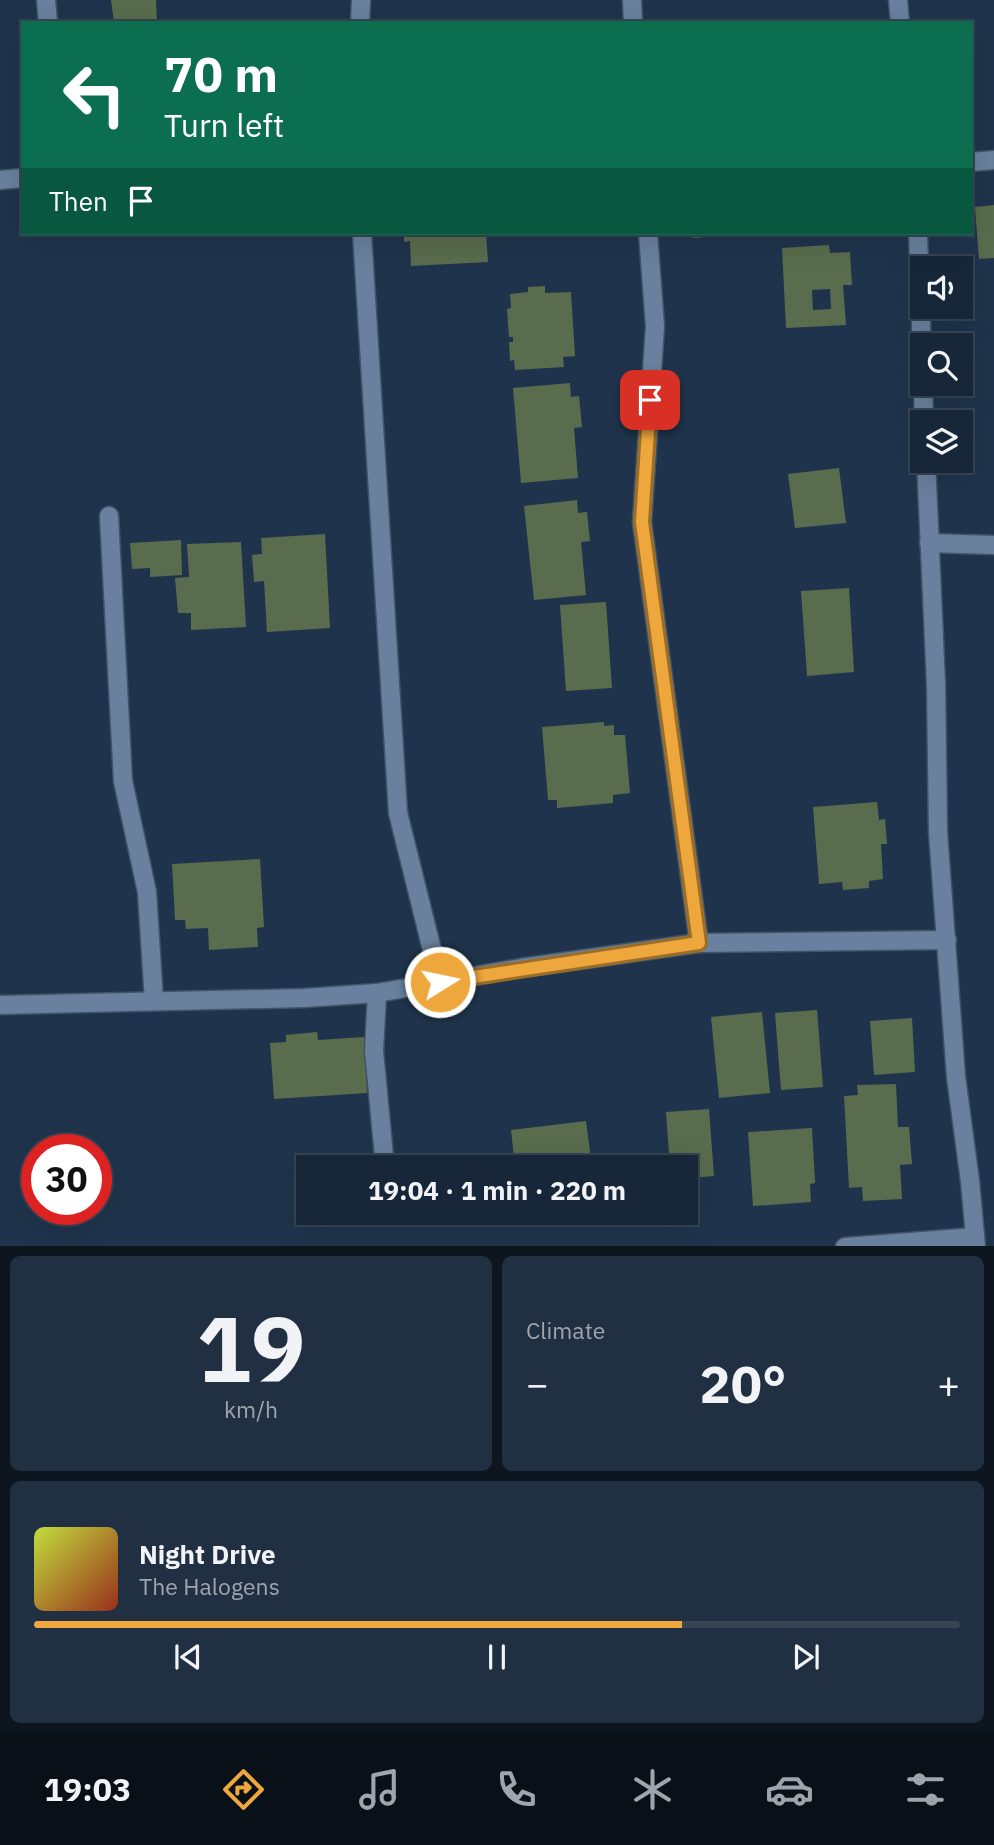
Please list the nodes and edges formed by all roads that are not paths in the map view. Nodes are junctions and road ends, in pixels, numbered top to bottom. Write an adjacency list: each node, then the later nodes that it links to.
1 (46, 0): 5 (street)
2 (361, 0): 6 (street)
3 (632, 0): 7 (street)
4 (898, 0): 8 (street)
5 (48, 21)
6 (360, 21)
7 (633, 21)
8 (900, 21)
9 (994, 160): 10 (street)
10 (973, 162)
11 (21, 178): 12 (street)
12 (0, 180)
13 (362, 235): 23 (street)
14 (648, 235): 22 (street)
15 (918, 235): 16 (street)
16 (921, 333)
17 (926, 473): 19 (street)
18 (109, 516): 25 (street)
19 (929, 543): 20 (street); 21 (street)
20 (994, 545)
21 (947, 940): 22 (street); 28 (street)
22 (699, 943): 23 (street)
23 (440, 982): 24 (street)
24 (377, 993): 25 (street); 27 (street)
25 (154, 1001): 26 (street)
26 (0, 1005)
27 (384, 1155)
28 (975, 1242): 29 (street)
29 (871, 1246)

